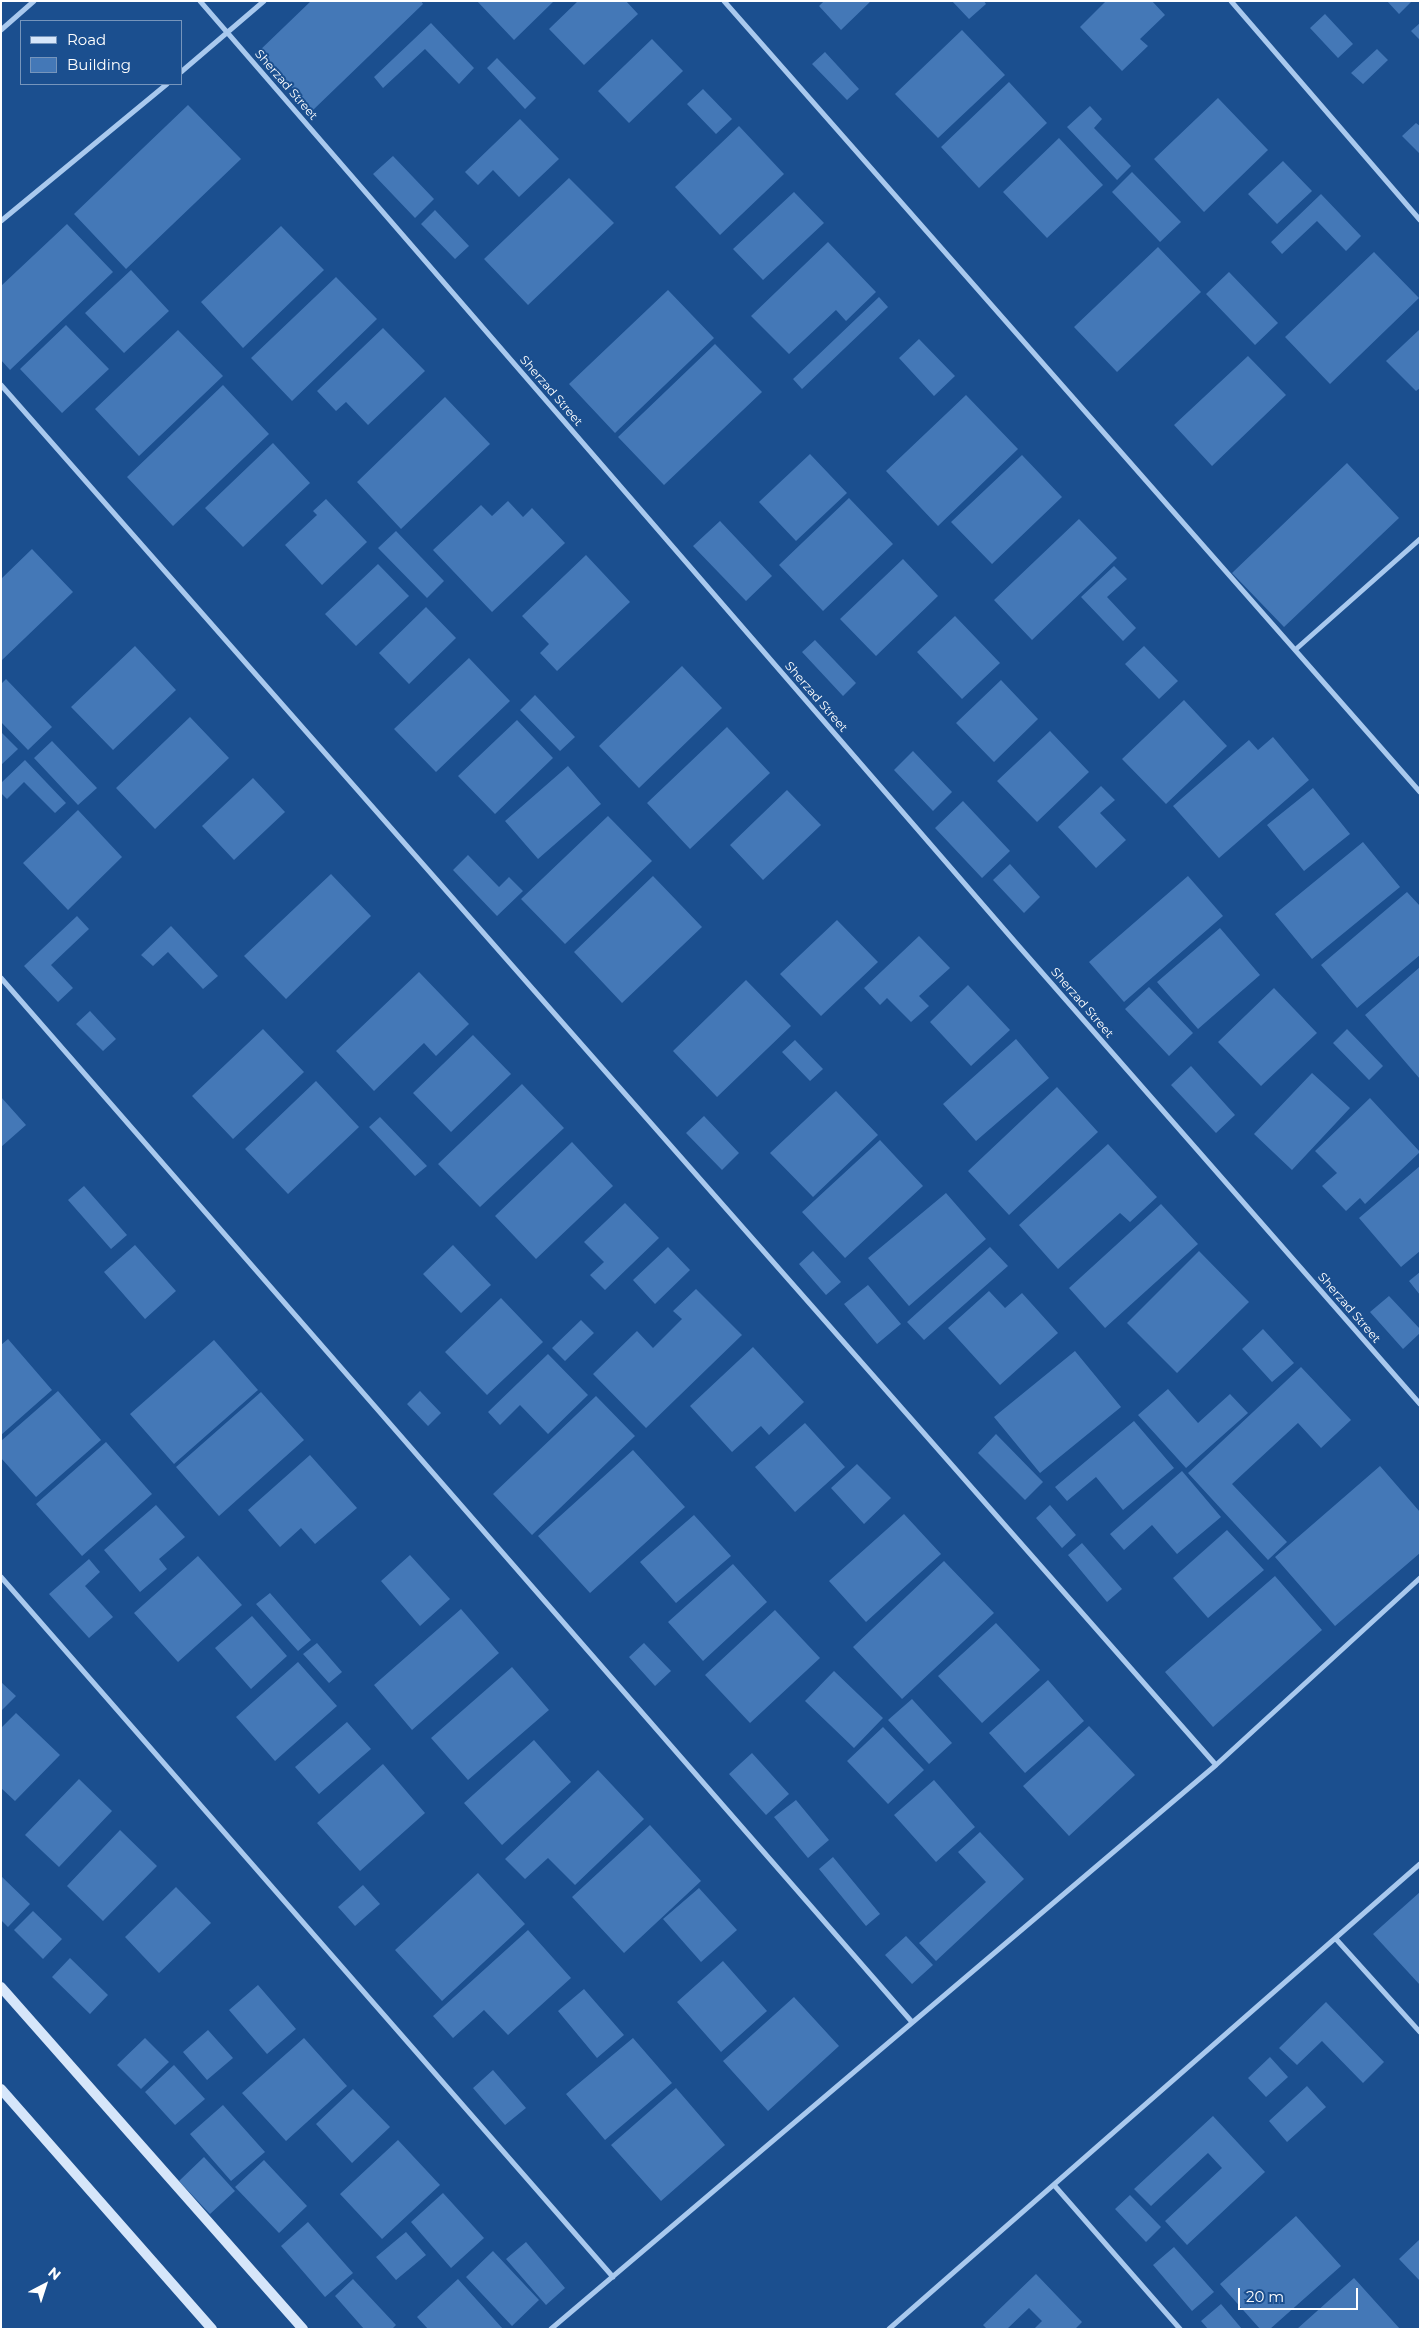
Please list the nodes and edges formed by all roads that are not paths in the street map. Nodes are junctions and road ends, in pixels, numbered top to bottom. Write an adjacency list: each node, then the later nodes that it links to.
1 (34, 1): 6 (street)
2 (200, 1): 7 (street, Sherzad Street)
3 (264, 1): 7 (street)
4 (724, 1): 14 (street)
5 (1231, 1): 10 (street)
6 (1, 30)
7 (228, 33): 8 (street); 17 (street, Sherzad Street)
8 (182, 71)
9 (166, 85): 11 (street)
10 (1420, 220)
11 (1, 221)
12 (1, 385): 20 (street)
13 (1420, 539): 14 (street)
14 (1295, 650): 15 (street)
15 (1420, 792)
16 (1, 978): 24 (street)
17 (1420, 1404)
18 (1, 1577): 28 (street)
19 (1420, 1578): 20 (street)
20 (1216, 1765): 24 (street)
21 (1420, 1864): 22 (street)
22 (1336, 1939): 25 (street); 27 (street)
23 (1, 1987): 30 (street)
24 (912, 2022): 28 (street)
25 (1420, 2032)
26 (1, 2089): 29 (street)
27 (1054, 2185): 32 (street); 33 (street)
28 (613, 2277): 31 (street)
29 (212, 2329)
30 (304, 2329)
31 (551, 2329)
32 (889, 2329)
33 (1180, 2329)

